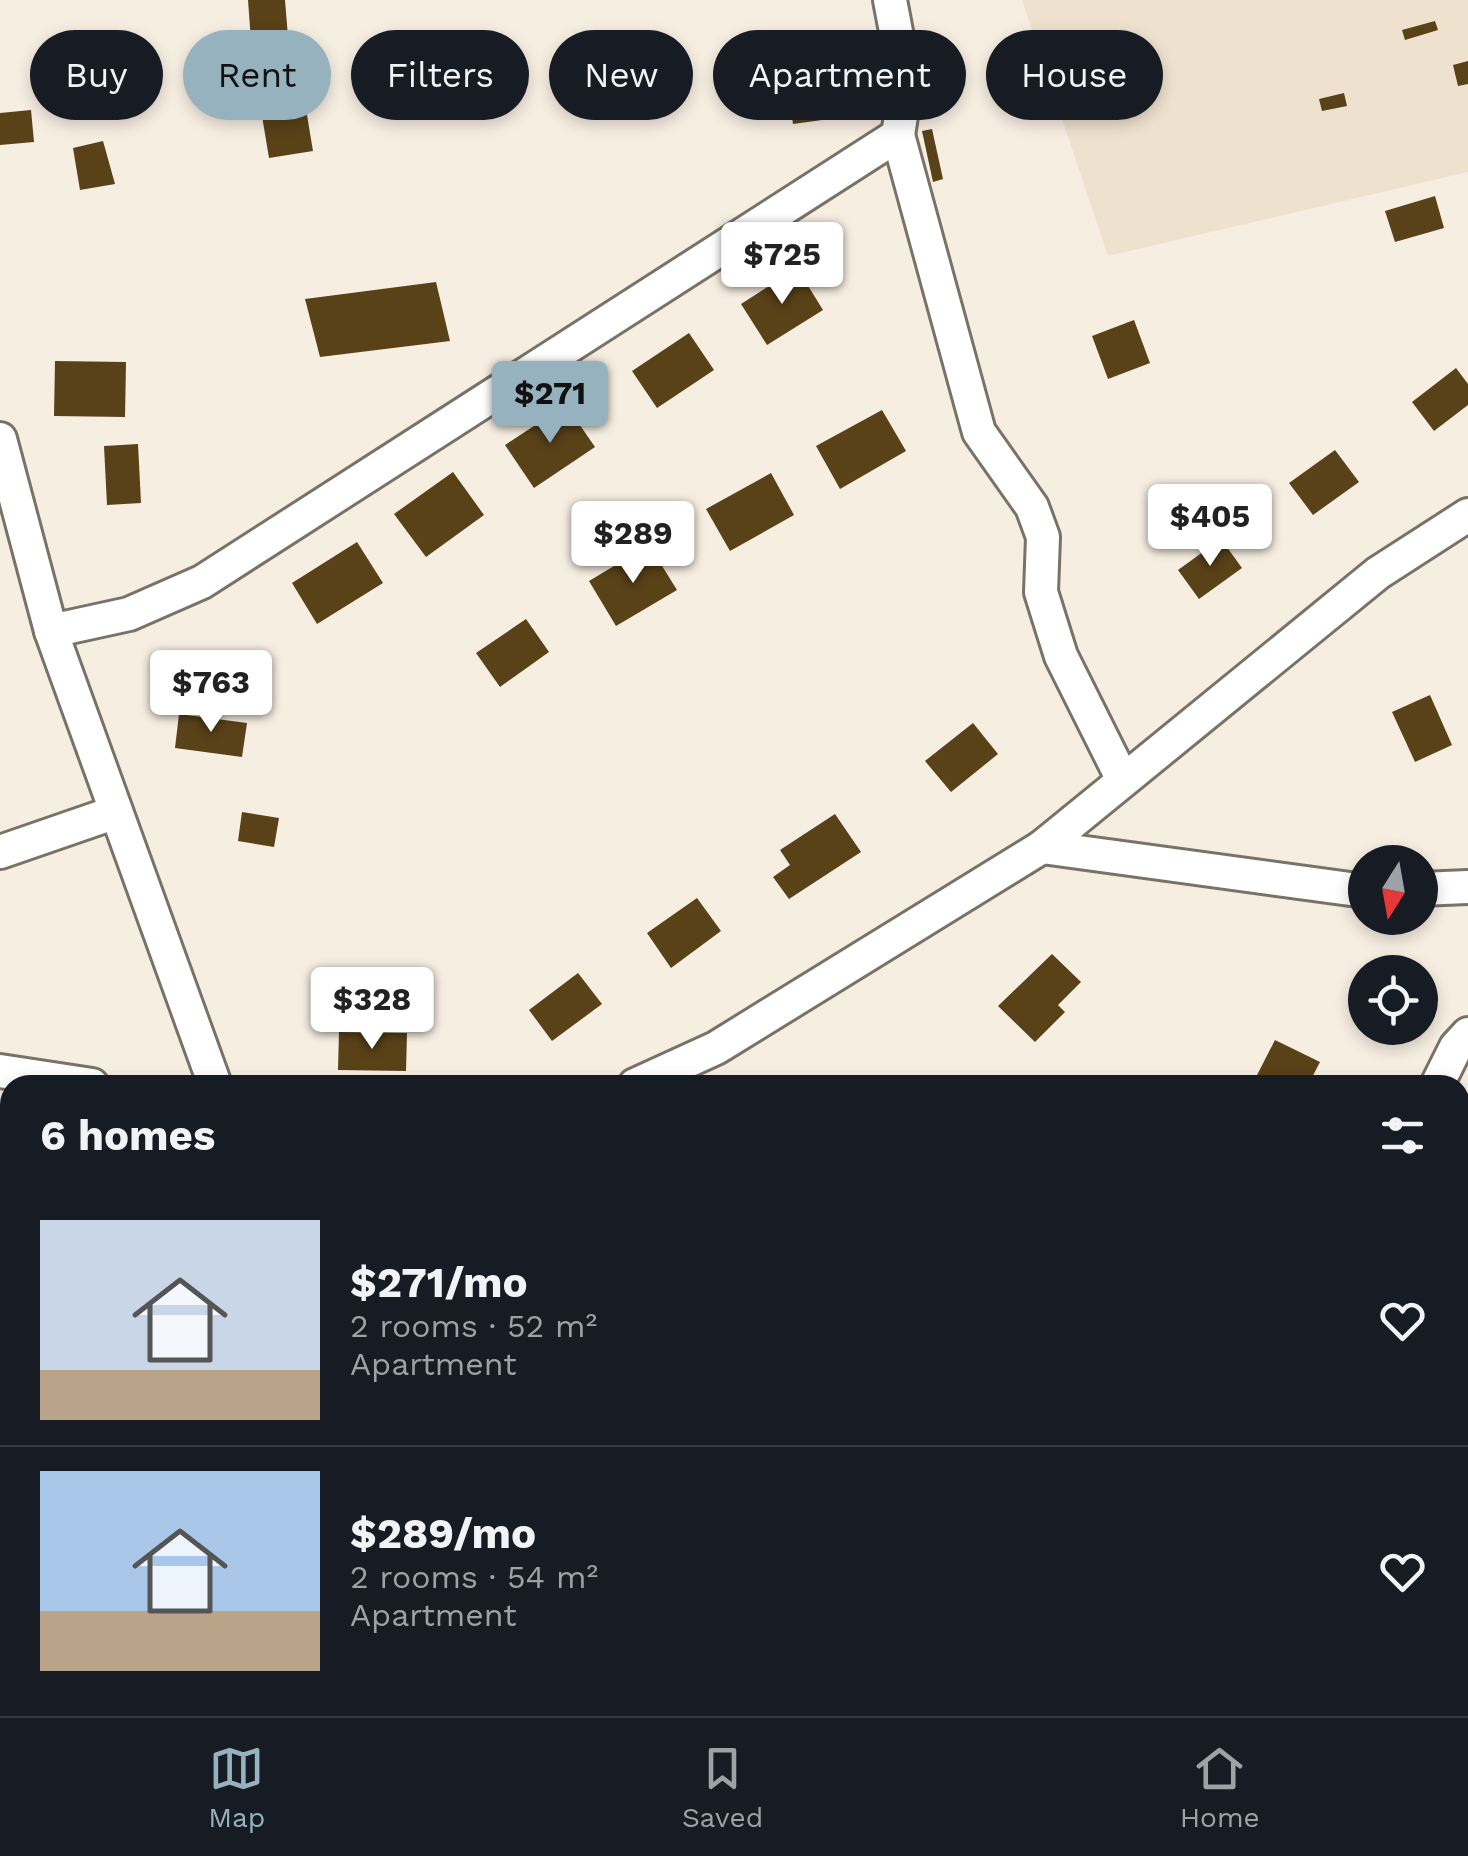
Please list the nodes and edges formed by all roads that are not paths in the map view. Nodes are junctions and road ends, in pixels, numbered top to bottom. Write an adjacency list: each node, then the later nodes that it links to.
1 (890, 0): 2 (street)
2 (898, 136): 6 (street); 7 (street)
3 (0, 439): 4 (street)
4 (5, 492): 6 (street)
5 (1468, 515): 7 (street)
6 (51, 631): 8 (street)
7 (1123, 780): 9 (street)
8 (116, 812): 10 (street); 17 (street)
9 (1042, 846): 12 (street); 18 (street)
10 (0, 852)
11 (1468, 887): 13 (street)
12 (1348, 889)
13 (1438, 889)
14 (1468, 1034): 19 (street)
15 (0, 1071): 16 (street)
16 (26, 1075)
17 (211, 1075)
18 (657, 1075)
19 (1442, 1075)

